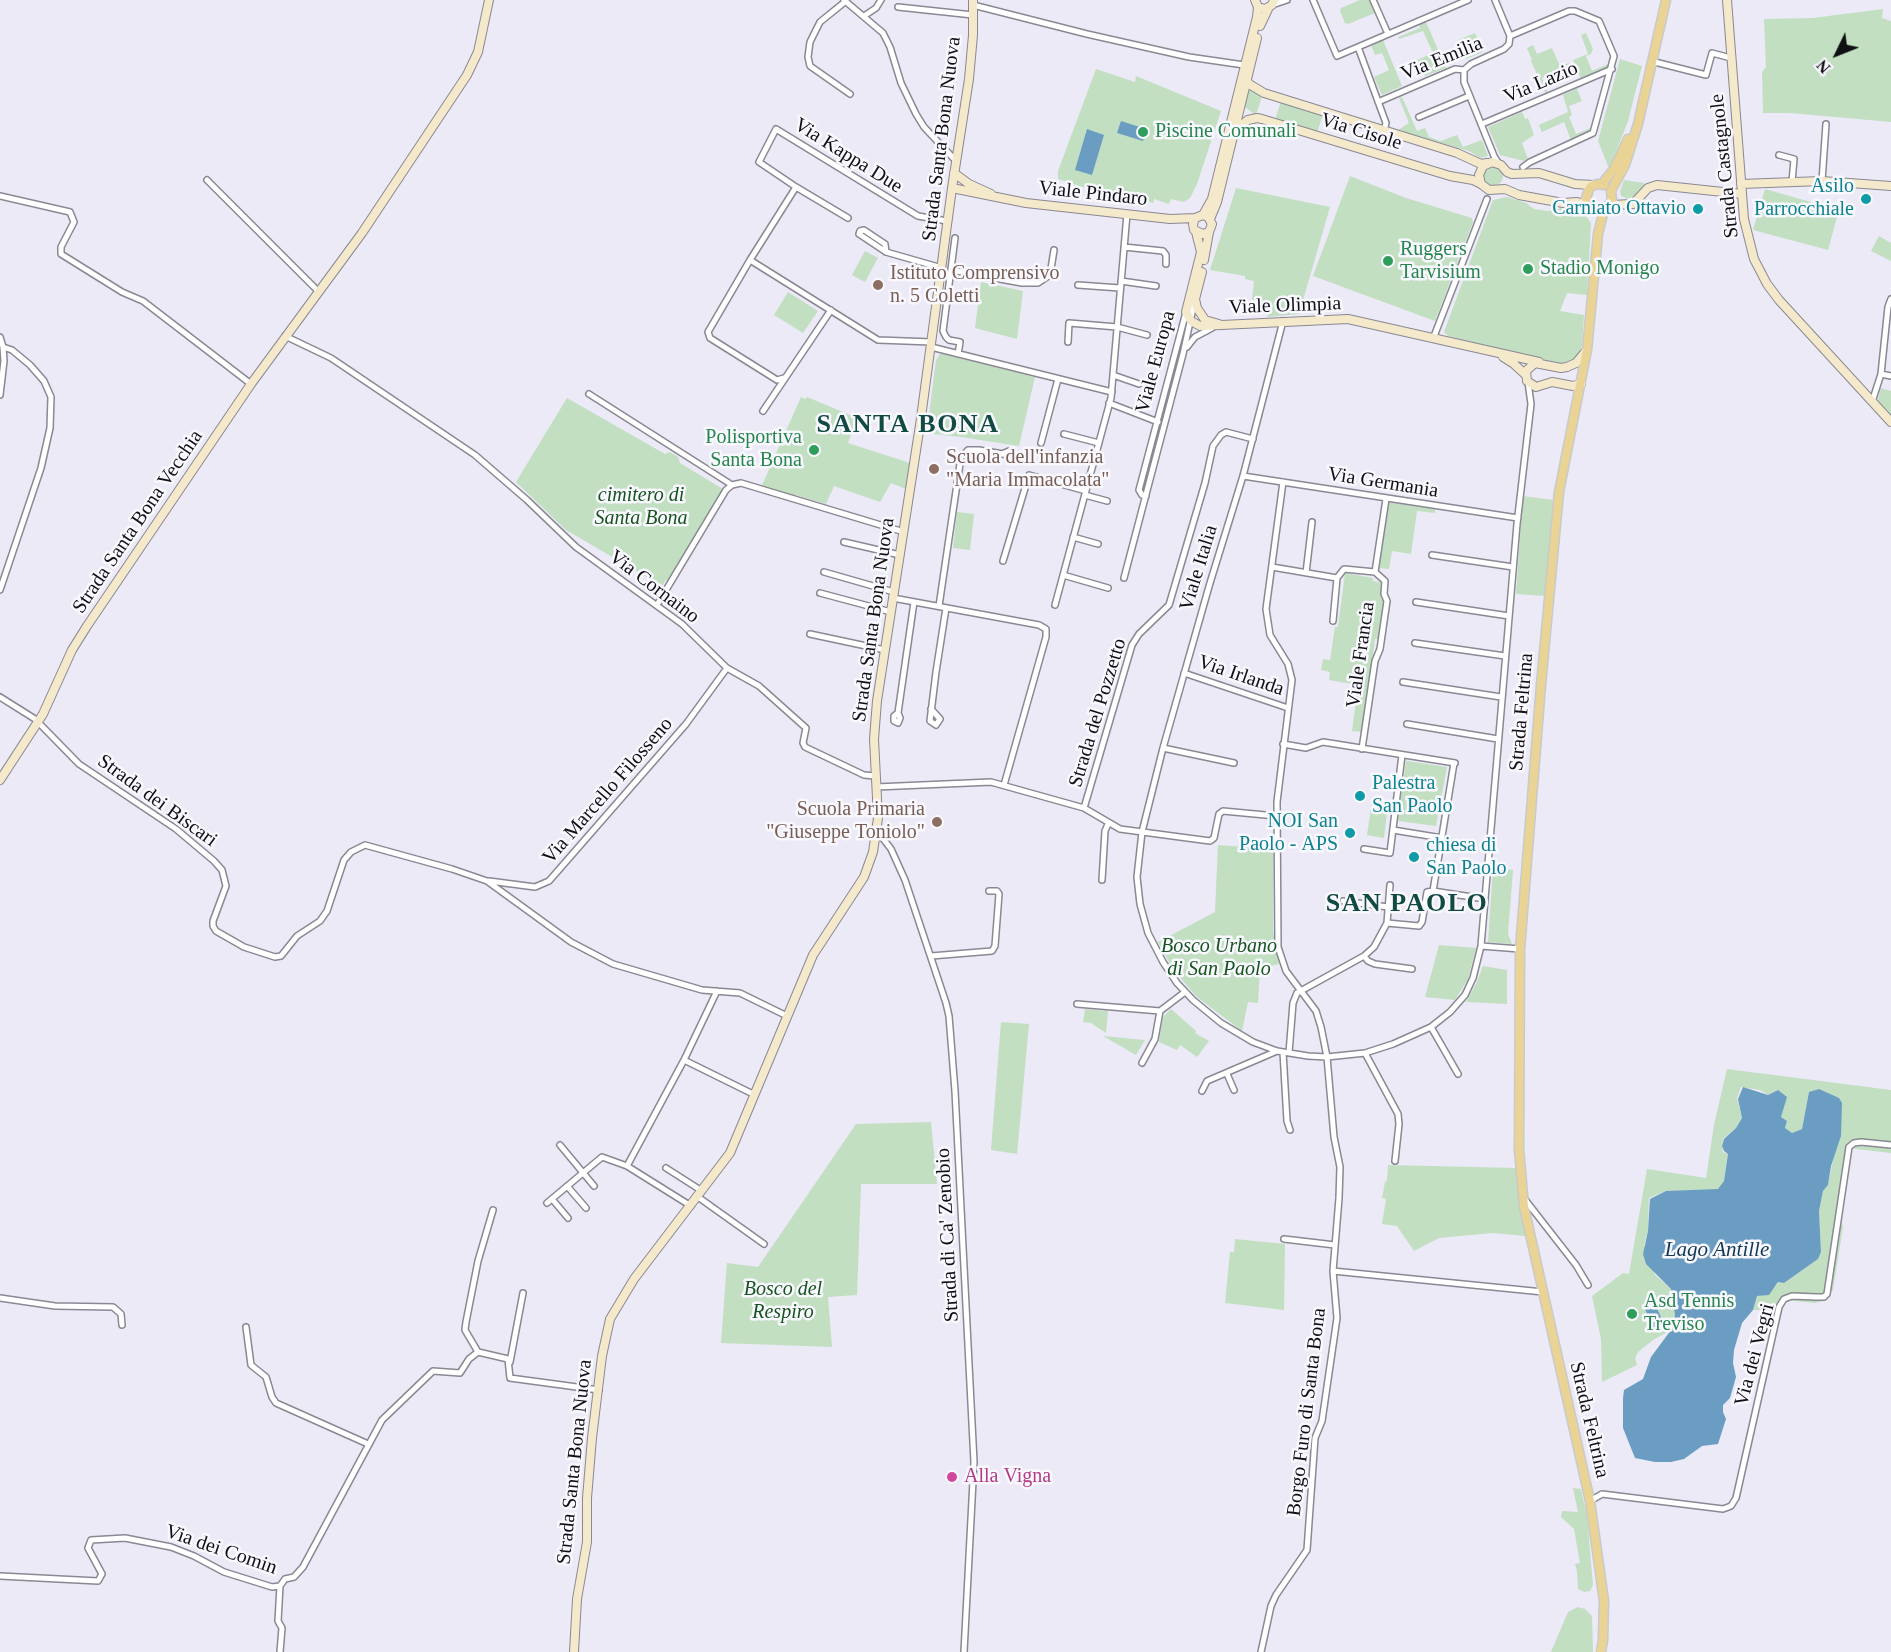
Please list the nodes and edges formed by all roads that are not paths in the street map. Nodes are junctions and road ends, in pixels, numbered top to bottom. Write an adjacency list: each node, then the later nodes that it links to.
1 (489, 0): 79 (street, Strada Santa Bona Vecchia)
2 (881, 0): 16 (street)
3 (1286, 0): 13 (street)
4 (1313, 0): 19 (street)
5 (1373, 0): 17 (street)
6 (1468, 0): 17 (street)
7 (1495, 0): 18 (street)
8 (1666, 0): 21 (main road, Strada Feltrina)
9 (1727, 0): 20 (street, Strada Castagnole)
10 (845, 1): 16 (street); 26 (street)
11 (973, 2): 15 (street, Strada Santa Bona Nuova); 22 (street)
12 (1256, 4): 13 (street, Viale Europa); 22 (street, Viale Europa)
13 (1271, 5): 25 (street, Viale Europa)
14 (898, 7): 15 (street, Strada Santa Bona Nuova)
15 (973, 15): 36 (street, Strada Santa Bona Nuova)
16 (864, 16): 36 (street)
17 (1388, 34): 19 (street)
18 (1510, 36): 23 (street); 24 (street, Via Emilia)
19 (1358, 47): 28 (street)
20 (1731, 58): 21 (street); 45 (street, Strada Castagnole)
21 (1651, 61): 29 (main road, Strada Feltrina)
22 (1244, 65): 61 (street, Viale Europa)
23 (1612, 69): 31 (street, Via Lazio); 38 (street)
24 (1464, 70): 27 (street); 28 (street, Via Emilia)
25 (1246, 79): 33 (street, Viale Europa); 34 (street, Via Cisole)
26 (850, 94)
27 (1469, 96): 30 (street); 31 (street)
28 (1378, 102): 34 (street)
29 (1641, 105): 44 (main road, Strada Feltrina); 57 (main road, Strada Feltrina)
30 (1419, 117)
31 (1482, 124): 37 (street)
32 (1826, 124): 42 (street)
33 (1235, 130): 47 (street, Via Cisole); 61 (street, Viale Europa)
34 (1384, 131): 37 (street, Via Cisole)
35 (1779, 155): 43 (street)
36 (956, 161): 40 (street, Strada Santa Bona Nuova)
37 (1493, 161): 39 (street, Via Cisole); 47 (street)
38 (1523, 171): 39 (street); 44 (street)
39 (1507, 172): 50 (street)
40 (954, 173): 46 (street, Strada Santa Bona Nuova); 52 (street, Viale Pindaro)
41 (207, 180): 79 (street)
42 (1822, 181): 43 (street); 48 (street)
43 (1792, 182): 45 (street)
44 (1598, 184): 57 (main road); 59 (main road, Strada Feltrina)
45 (1741, 184): 53 (street, Strada Castagnole)
46 (952, 186): 51 (street, Viale Pindaro); 52 (street, Viale Pindaro); 58 (street, Strada Santa Bona Nuova)
47 (1483, 186): 50 (street, Via Cisole); 55 (street)
48 (1891, 186)
49 (796, 187): 62 (street); 64 (street, Via Kappa Due); 72 (street)
50 (1496, 191): 55 (street); 59 (street, Via Cisole)
51 (967, 192): 56 (street, Viale Pindaro); 58 (street)
52 (985, 192): 56 (street, Viale Pindaro)
53 (1742, 194): 57 (street); 115 (street, Strada Castagnole)
54 (0, 196): 107 (street)
55 (1487, 199): 92 (street)
56 (1006, 200): 60 (street, Viale Pindaro)
57 (1610, 201): 59 (main road); 67 (main road, Strada Feltrina)
58 (949, 205): 64 (street, Strada Santa Bona Nuova)
59 (1591, 208): 67 (main road, Strada Feltrina)
60 (1127, 214): 63 (street, Viale Pindaro); 69 (street)
61 (1203, 217): 63 (street, Viale Pindaro); 65 (street, Viale Europa); 66 (street, Viale Europa)
62 (848, 219)
63 (1176, 219): 65 (street, Viale Pindaro)
64 (947, 221): 74 (street, Strada Santa Bona Nuova)
65 (1195, 230): 66 (street); 84 (street, Viale Europa)
66 (1209, 232): 80 (street, Viale Europa)
67 (1598, 234): 96 (main road, Strada Feltrina)
68 (955, 238): 75 (street)
69 (1124, 247): 73 (street); 76 (street)
70 (1054, 250): 75 (street)
71 (886, 252): 71 (street); 74 (street)
72 (750, 260): 82 (street); 104 (street)
73 (1166, 264)
74 (942, 268): 94 (street, Strada Santa Bona Nuova)
75 (951, 270): 97 (street)
76 (1121, 284): 77 (street); 78 (street); 88 (street)
77 (1078, 285)
78 (1156, 286)
79 (318, 291): 90 (street, Strada Santa Bona Vecchia)
80 (1195, 299): 84 (street, Viale Europa); 86 (street)
81 (1891, 299): 83 (street)
82 (831, 309): 94 (street); 104 (street)
83 (1889, 313): 101 (street)
84 (1188, 318): 86 (street); 87 (street, Viale Olimpia); 98 (street, Viale Europa); 120 (street, Viale Europa)
85 (1283, 321): 87 (street, Viale Olimpia); 92 (street, Viale Olimpia); 123 (street, Viale Italia)
86 (1210, 322): 87 (street)
87 (1223, 324): 98 (street)
88 (1117, 327): 89 (street); 93 (street); 102 (street)
89 (1147, 335)
90 (285, 336): 107 (street, Strada Santa Bona Vecchia); 157 (street, Via Cornaino)
91 (0, 337): 95 (street)
92 (1433, 339): 99 (street, Viale Olimpia)
93 (1068, 342)
94 (931, 345): 97 (street); 136 (street, Strada Santa Bona Nuova)
95 (3, 347): 113 (street); 152 (street)
96 (1587, 350): 100 (street, Viale Olimpia); 109 (main road, Strada Feltrina)
97 (958, 354): 106 (street)
98 (1183, 354): 131 (street, Viale Europa)
99 (1497, 354): 100 (street, Viale Olimpia); 105 (street, Viale Olimpia)
100 (1542, 363): 105 (street); 110 (street)
101 (1881, 374): 103 (street); 115 (street)
102 (1113, 375): 108 (street); 112 (street)
103 (1891, 376)
104 (784, 378): 119 (street)
105 (1527, 378): 110 (street); 118 (street)
106 (1058, 379): 112 (street); 125 (street)
107 (251, 384): 176 (street, Strada Santa Bona Vecchia)
108 (1139, 384)
109 (1581, 384): 111 (street); 117 (main road, Strada Feltrina)
110 (1545, 385): 111 (street); 118 (street)
111 (1565, 385): 117 (street)
112 (1112, 393): 116 (street)
113 (0, 394)
114 (589, 394): 129 (street)
115 (1872, 402): 121 (street, Strada Castagnole)
116 (1109, 403): 120 (street); 124 (street)
117 (1577, 403): 206 (main road, Strada Feltrina)
118 (1531, 404): 134 (street)
119 (763, 411)
120 (1158, 422): 131 (street, Viale Europa)
121 (1891, 422)
122 (1064, 434): 124 (street)
123 (1253, 439): 127 (street, Viale Italia); 188 (street, Strada del Pozzetto)
124 (1099, 442): 130 (street)
125 (1041, 443)
126 (1002, 454): 159 (street)
127 (1244, 476): 128 (street, Via Germania); 169 (street, Viale Italia)
128 (1283, 482): 132 (street, Via Germania); 143 (street, Borgo Furo di Santa Bona)
129 (732, 485): 136 (street); 157 (street)
130 (1085, 493): 133 (street); 137 (street); 142 (street)
131 (1146, 496): 149 (street, Viale Europa)
132 (1386, 498): 134 (street, Via Germania); 145 (street)
133 (1107, 501)
134 (1518, 518): 144 (street)
135 (1312, 522): 147 (street)
136 (904, 532): 140 (street, Strada Santa Bona Nuova)
137 (1073, 537): 139 (street); 148 (street)
138 (844, 542): 140 (street)
139 (1098, 544)
140 (900, 555): 154 (street, Strada Santa Bona Nuova)
141 (1432, 555): 144 (street)
142 (1003, 561)
143 (1272, 567): 147 (street); 173 (street, Borgo Furo di Santa Bona)
144 (1513, 567): 162 (street)
145 (1375, 572): 150 (street); 181 (street, Viale Francia)
146 (824, 573): 154 (street)
147 (1306, 573): 150 (street)
148 (1063, 575): 151 (street); 158 (street)
149 (1124, 578)
150 (1337, 578): 163 (street)
151 (1108, 588)
152 (0, 590)
153 (820, 593): 161 (street)
154 (894, 595): 155 (street); 161 (street, Strada Santa Bona Nuova)
155 (914, 602): 159 (street); 175 (street)
156 (1416, 602): 162 (street)
157 (657, 605): 168 (street, Via Cornaino)
158 (1054, 605)
159 (939, 606): 160 (street)
160 (946, 608): 174 (street); 186 (street)
161 (891, 612): 166 (street, Strada Santa Bona Nuova)
162 (1509, 616): 167 (street)
163 (1333, 621)
164 (810, 634): 166 (street)
165 (1415, 643): 167 (street)
166 (885, 650): 184 (street, Strada Santa Bona Nuova)
167 (1505, 656): 172 (street)
168 (727, 668): 184 (street, Via Cornaino); 197 (street, Via Marcello Filosseno)
169 (1184, 672): 173 (street, Via Irlanda); 180 (street, Viale Italia)
170 (1404, 682): 172 (street)
171 (0, 697): 176 (street, Strada dei Biscari)
172 (1502, 698): 178 (street)
173 (1288, 708): 179 (street, Borgo Furo di Santa Bona)
174 (931, 709)
175 (898, 713)
176 (38, 722): 185 (street, Strada Santa Bona Vecchia); 197 (street, Strada dei Biscari)
177 (1407, 724): 178 (street)
178 (1498, 739): 201 (street)
179 (1283, 744): 181 (street); 189 (street, Borgo Furo di Santa Bona)
180 (1163, 748): 183 (street); 193 (street, Viale Italia)
181 (1362, 749): 182 (street)
182 (1401, 755): 191 (street); 194 (street)
183 (1234, 764)
184 (875, 776): 187 (street, Strada Santa Bona Nuova)
185 (0, 780)
186 (1004, 785): 187 (street, Strada del Pozzetto); 188 (street, Strada del Pozzetto)
187 (876, 787): 192 (street, Strada Santa Bona Nuova)
188 (1084, 808): 190 (street)
189 (1276, 816): 193 (street); 211 (street, Borgo Furo di Santa Bona)
190 (1108, 824): 193 (street); 196 (street)
191 (1393, 830): 194 (street); 195 (street)
192 (878, 832): 207 (street, Strada di Ca' Zenobio); 215 (street, Strada Santa Bona Nuova)
193 (1142, 832): 212 (street, Viale Italia)
194 (1442, 838): 200 (street)
195 (1364, 849)
196 (1102, 880)
197 (487, 881): 210 (street, Strada dei Biscari)
198 (1390, 885): 203 (street)
199 (989, 891): 207 (street)
200 (1433, 891): 201 (street); 204 (street)
201 (1485, 899): 205 (street)
202 (1343, 901): 203 (street)
203 (1388, 907): 204 (street)
204 (1387, 922): 208 (street)
205 (1481, 946): 206 (street); 216 (street)
206 (1520, 949): 237 (main road, Strada Feltrina)
207 (931, 956): 263 (street, Strada di Ca' Zenobio)
208 (1364, 957): 209 (street); 211 (street)
209 (1412, 969)
210 (717, 991): 215 (street, Strada dei Biscari); 220 (street)
211 (1301, 991): 217 (street); 219 (street, Borgo Furo di Santa Bona)
212 (1185, 992): 214 (street); 217 (street, Viale Italia)
213 (1077, 1004): 214 (street)
214 (1160, 1011): 221 (street)
215 (787, 1016): 226 (street, Strada Santa Bona Nuova)
216 (1431, 1027): 218 (street); 223 (street)
217 (1283, 1052): 219 (street); 222 (street); 227 (street)
218 (1365, 1053): 219 (street); 230 (street)
219 (1327, 1057): 246 (street, Borgo Furo di Santa Bona)
220 (684, 1060): 226 (street); 231 (street)
221 (1142, 1063)
222 (1227, 1074): 224 (street); 225 (street)
223 (1458, 1074)
224 (1234, 1090)
225 (1202, 1091)
226 (755, 1095): 236 (street, Strada Santa Bona Nuova)
227 (1290, 1131)
228 (560, 1145): 233 (street)
229 (1891, 1145): 258 (street, Via dei Vegri)
230 (1395, 1161)
231 (627, 1166): 233 (street); 240 (street)
232 (666, 1168): 236 (street)
233 (583, 1173): 234 (street); 235 (street)
234 (567, 1186): 238 (street); 241 (street)
235 (594, 1186)
236 (700, 1194): 240 (street, Strada Santa Bona Nuova); 245 (street)
237 (1524, 1197): 248 (street); 249 (main road, Strada Feltrina)
238 (552, 1199): 239 (street); 243 (street)
239 (547, 1203)
240 (691, 1206): 256 (street, Strada Santa Bona Nuova)
241 (586, 1208)
242 (493, 1210): 254 (street)
243 (568, 1218)
244 (1284, 1239): 246 (street)
245 (764, 1244)
246 (1335, 1245): 247 (street, Borgo Furo di Santa Bona)
247 (1333, 1271): 249 (street); 264 (street, Borgo Furo di Santa Bona)
248 (1588, 1285)
249 (1543, 1292): 258 (main road, Strada Feltrina)
250 (523, 1293): 255 (street)
251 (0, 1298): 252 (street)
252 (122, 1325)
253 (246, 1327): 257 (street)
254 (478, 1352): 255 (street); 257 (street, Via dei Comin)
255 (508, 1364): 256 (street)
256 (598, 1390): 262 (street, Strada Santa Bona Nuova)
257 (368, 1444): 260 (street, Via dei Comin)
258 (1590, 1501): 265 (main road, Strada Feltrina)
259 (0, 1575): 260 (street, Via dei Comin)
260 (280, 1586): 261 (street, Via dei Comin)
261 (280, 1652)
262 (574, 1652)
263 (964, 1652)
264 (1261, 1652)
265 (1601, 1652)

